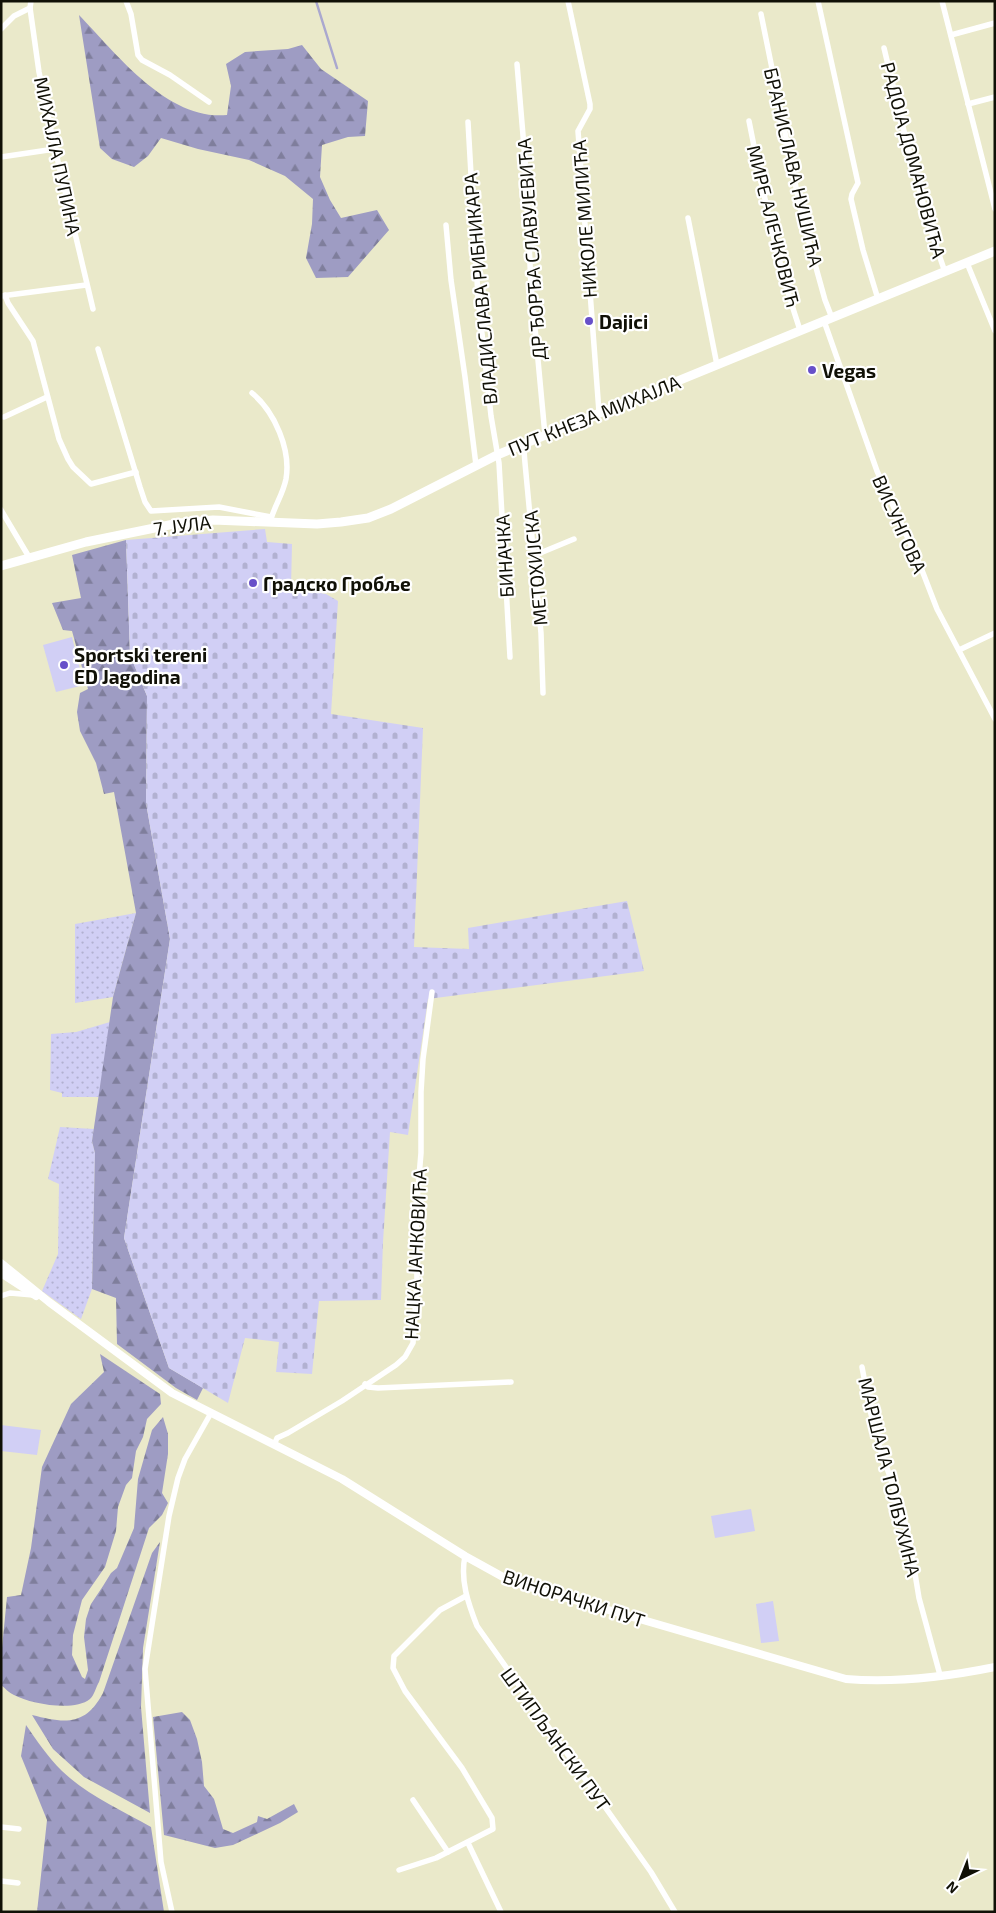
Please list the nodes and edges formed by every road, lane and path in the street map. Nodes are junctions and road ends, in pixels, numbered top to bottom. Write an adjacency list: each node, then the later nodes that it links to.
1 (31, 1): 6 (street, МИХАЈЛА ПУПИНА)
2 (126, 1): 14 (street)
3 (568, 1): 37 (street, НИКОЛЕ МИЛИЋА)
4 (818, 1): 28 (street)
5 (942, 1): 10 (street)
6 (30, 8): 9 (street); 18 (street, МИХАЈЛА ПУПИНА)
7 (761, 14): 30 (street, БРАНИСЛАВА НУШИЋА)
8 (995, 23): 10 (street)
9 (1, 29)
10 (951, 35): 15 (street)
11 (884, 48): 25 (street, РАДОЈА ДОМАНОВИЋА)
12 (517, 64): 39 (street, ДР ЂОРЂА СЛАВУЈЕВИЋА)
13 (995, 97): 15 (street)
14 (209, 102)
15 (968, 104): 20 (street)
16 (749, 121): 31 (street, МИРЕ АЛЕЧКОВИЋ)
17 (468, 122): 41 (street, ВЛАДИСЛАВА РИБНИКАРА)
18 (55, 149): 19 (street); 26 (street, МИХАЈЛА ПУПИНА)
19 (1, 157)
20 (995, 209)
21 (688, 218): 34 (street)
22 (446, 225): 42 (street)
23 (995, 251): 24 (main road, ПУТ КНЕЗА МИХАЈЛА)
24 (967, 263): 25 (main road, ПУТ КНЕЗА МИХАЈЛА); 32 (street)
25 (945, 272): 28 (main road, ПУТ КНЕЗА МИХАЈЛА)
26 (86, 285): 27 (street); 29 (street, МИХАЈЛА ПУПИНА)
27 (3, 296): 36 (street)
28 (878, 299): 30 (main road, ПУТ КНЕЗА МИХАЈЛА)
29 (93, 309)
30 (828, 319): 31 (main road, ПУТ КНЕЗА МИХАЈЛА); 52 (street, ВИСУНГОВА)
31 (800, 330): 34 (main road, ПУТ КНЕЗА МИХАЈЛА)
32 (995, 331)
33 (98, 349): 43 (street)
34 (717, 365): 37 (main road, ПУТ КНЕЗА МИХАЈЛА)
35 (252, 393): 46 (street)
36 (47, 397): 38 (street); 43 (street)
37 (599, 412): 39 (main road, ПУТ КНЕЗА МИХАЈЛА)
38 (4, 417)
39 (545, 435): 40 (main road, ПУТ КНЕЗА МИХАЈЛА)
40 (520, 445): 41 (main road, ПУТ КНЕЗА МИХАЈЛА); 48 (street, МЕТОХИЈСКА)
41 (497, 455): 42 (main road, ПУТ КНЕЗА МИХАЈЛА); 53 (street, БИНАЧКА)
42 (476, 465): 45 (main road, ПУТ КНЕЗА МИХАЈЛА)
43 (136, 472): 46 (street)
44 (1, 510): 49 (street)
45 (367, 518): 46 (main road, 7. ЈУЛА)
46 (271, 520): 49 (main road, 7. ЈУЛА)
47 (574, 539): 48 (street)
48 (533, 556): 54 (street, МЕТОХИЈСКА)
49 (29, 557): 50 (main road, 7. ЈУЛА)
50 (1, 566)
51 (995, 634): 52 (street)
52 (958, 650): 55 (street, ВИСУНГОВА)
53 (510, 657)
54 (543, 693)
55 (995, 719)
56 (432, 992): 65 (street, НАЦКА ЈАНКОВИЋА)
57 (2, 1267): 60 (street); 62 (street)
58 (1, 1292): 59 (street)
59 (10, 1293): 60 (street); 61 (street)
60 (33, 1295): 62 (street)
61 (1, 1296)
62 (49, 1302): 66 (street, ВИНОРАЧКИ ПУТ)
63 (862, 1366): 71 (street, МАРШАЛА ТОЛБУХИНА)
64 (511, 1382): 65 (street)
65 (365, 1384): 67 (street, НАЦКА ЈАНКОВИЋА)
66 (211, 1413): 67 (street, ВИНОРАЧКИ ПУТ); 80 (street)
67 (274, 1445): 68 (street, ВИНОРАЧКИ ПУТ)
68 (465, 1556): 69 (street, ШТИПЉАНСКИ ПУТ); 71 (street, ВИНОРАЧКИ ПУТ)
69 (466, 1596): 75 (street); 82 (street, ШТИПЉАНСКИ ПУТ)
70 (995, 1666): 71 (street, ВИНОРАЧКИ ПУТ)
71 (940, 1675)
72 (413, 1800): 76 (street)
73 (1, 1827): 74 (street)
74 (19, 1829)
75 (468, 1843): 76 (street); 81 (street)
76 (448, 1852): 77 (street)
77 (399, 1870)
78 (1, 1882): 79 (street)
79 (18, 1883)
80 (172, 1912)
81 (501, 1912)
82 (675, 1912)

